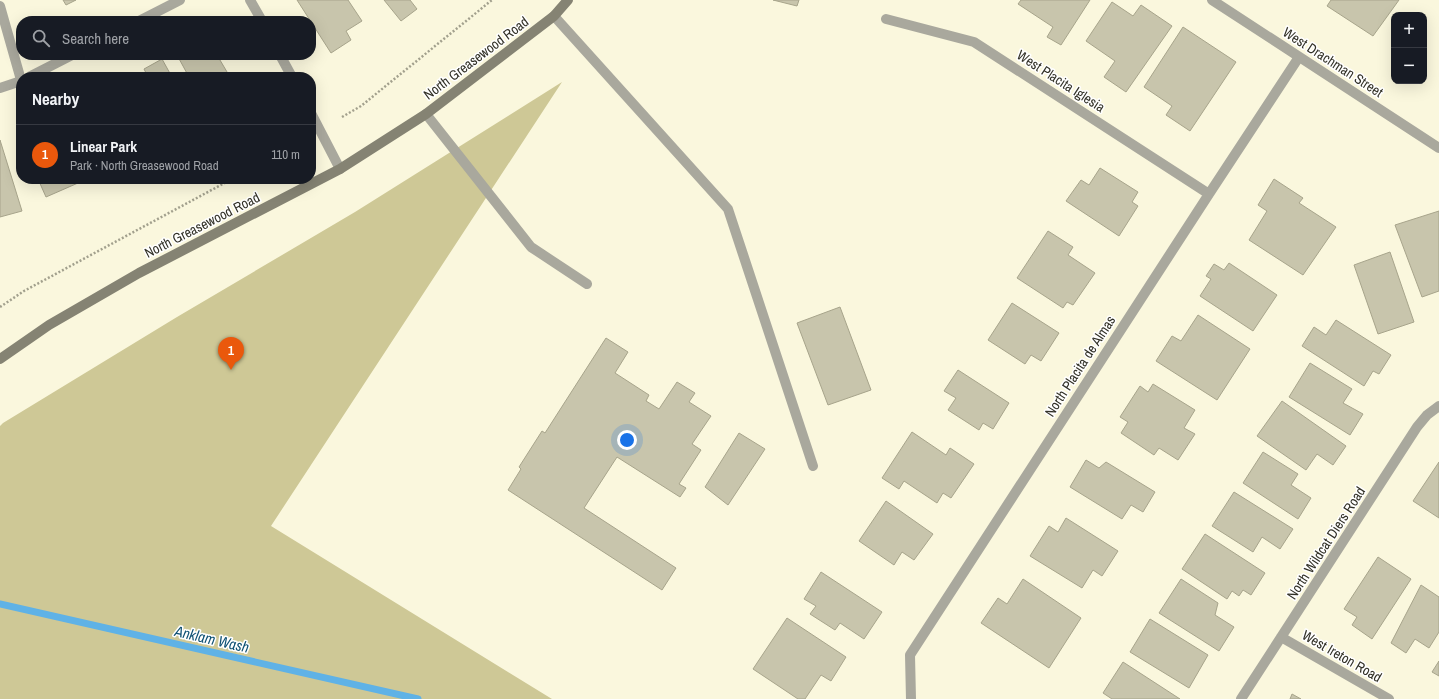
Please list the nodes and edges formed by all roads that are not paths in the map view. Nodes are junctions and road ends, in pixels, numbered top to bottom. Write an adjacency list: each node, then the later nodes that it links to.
1 (180, 0): 6 (street)
2 (250, 0): 7 (street)
3 (568, 0): 8 (street, North Greasewood Road)
4 (1212, 0): 10 (street, West Drachman Street)
5 (0, 6): 13 (street)
6 (149, 16)
7 (259, 16)
8 (554, 16): 18 (street, North Greasewood Road); 28 (street)
9 (886, 19): 24 (street, West Placita Iglesia)
10 (1299, 57): 20 (street, West Drachman Street); 24 (street, North Placita de Almas)
11 (62, 60): 14 (street)
12 (283, 60): 15 (street)
13 (19, 72)
14 (39, 72)
15 (289, 72)
16 (16, 82): 17 (street)
17 (0, 88)
18 (426, 114): 21 (street, North Greasewood Road); 25 (street)
19 (316, 123): 21 (street)
20 (1439, 148)
21 (340, 169): 22 (street, North Greasewood Road)
22 (316, 181)
23 (311, 184): 26 (street, North Greasewood Road)
24 (1209, 194): 30 (street, North Placita de Almas)
25 (587, 284)
26 (0, 359)
27 (1439, 406): 29 (street, North Wildcat Diers Road)
28 (813, 466)
29 (1281, 637): 31 (street, North Wildcat Diers Road); 32 (street, West Ireton Road)
30 (911, 699)
31 (1241, 699)
32 (1389, 699)

